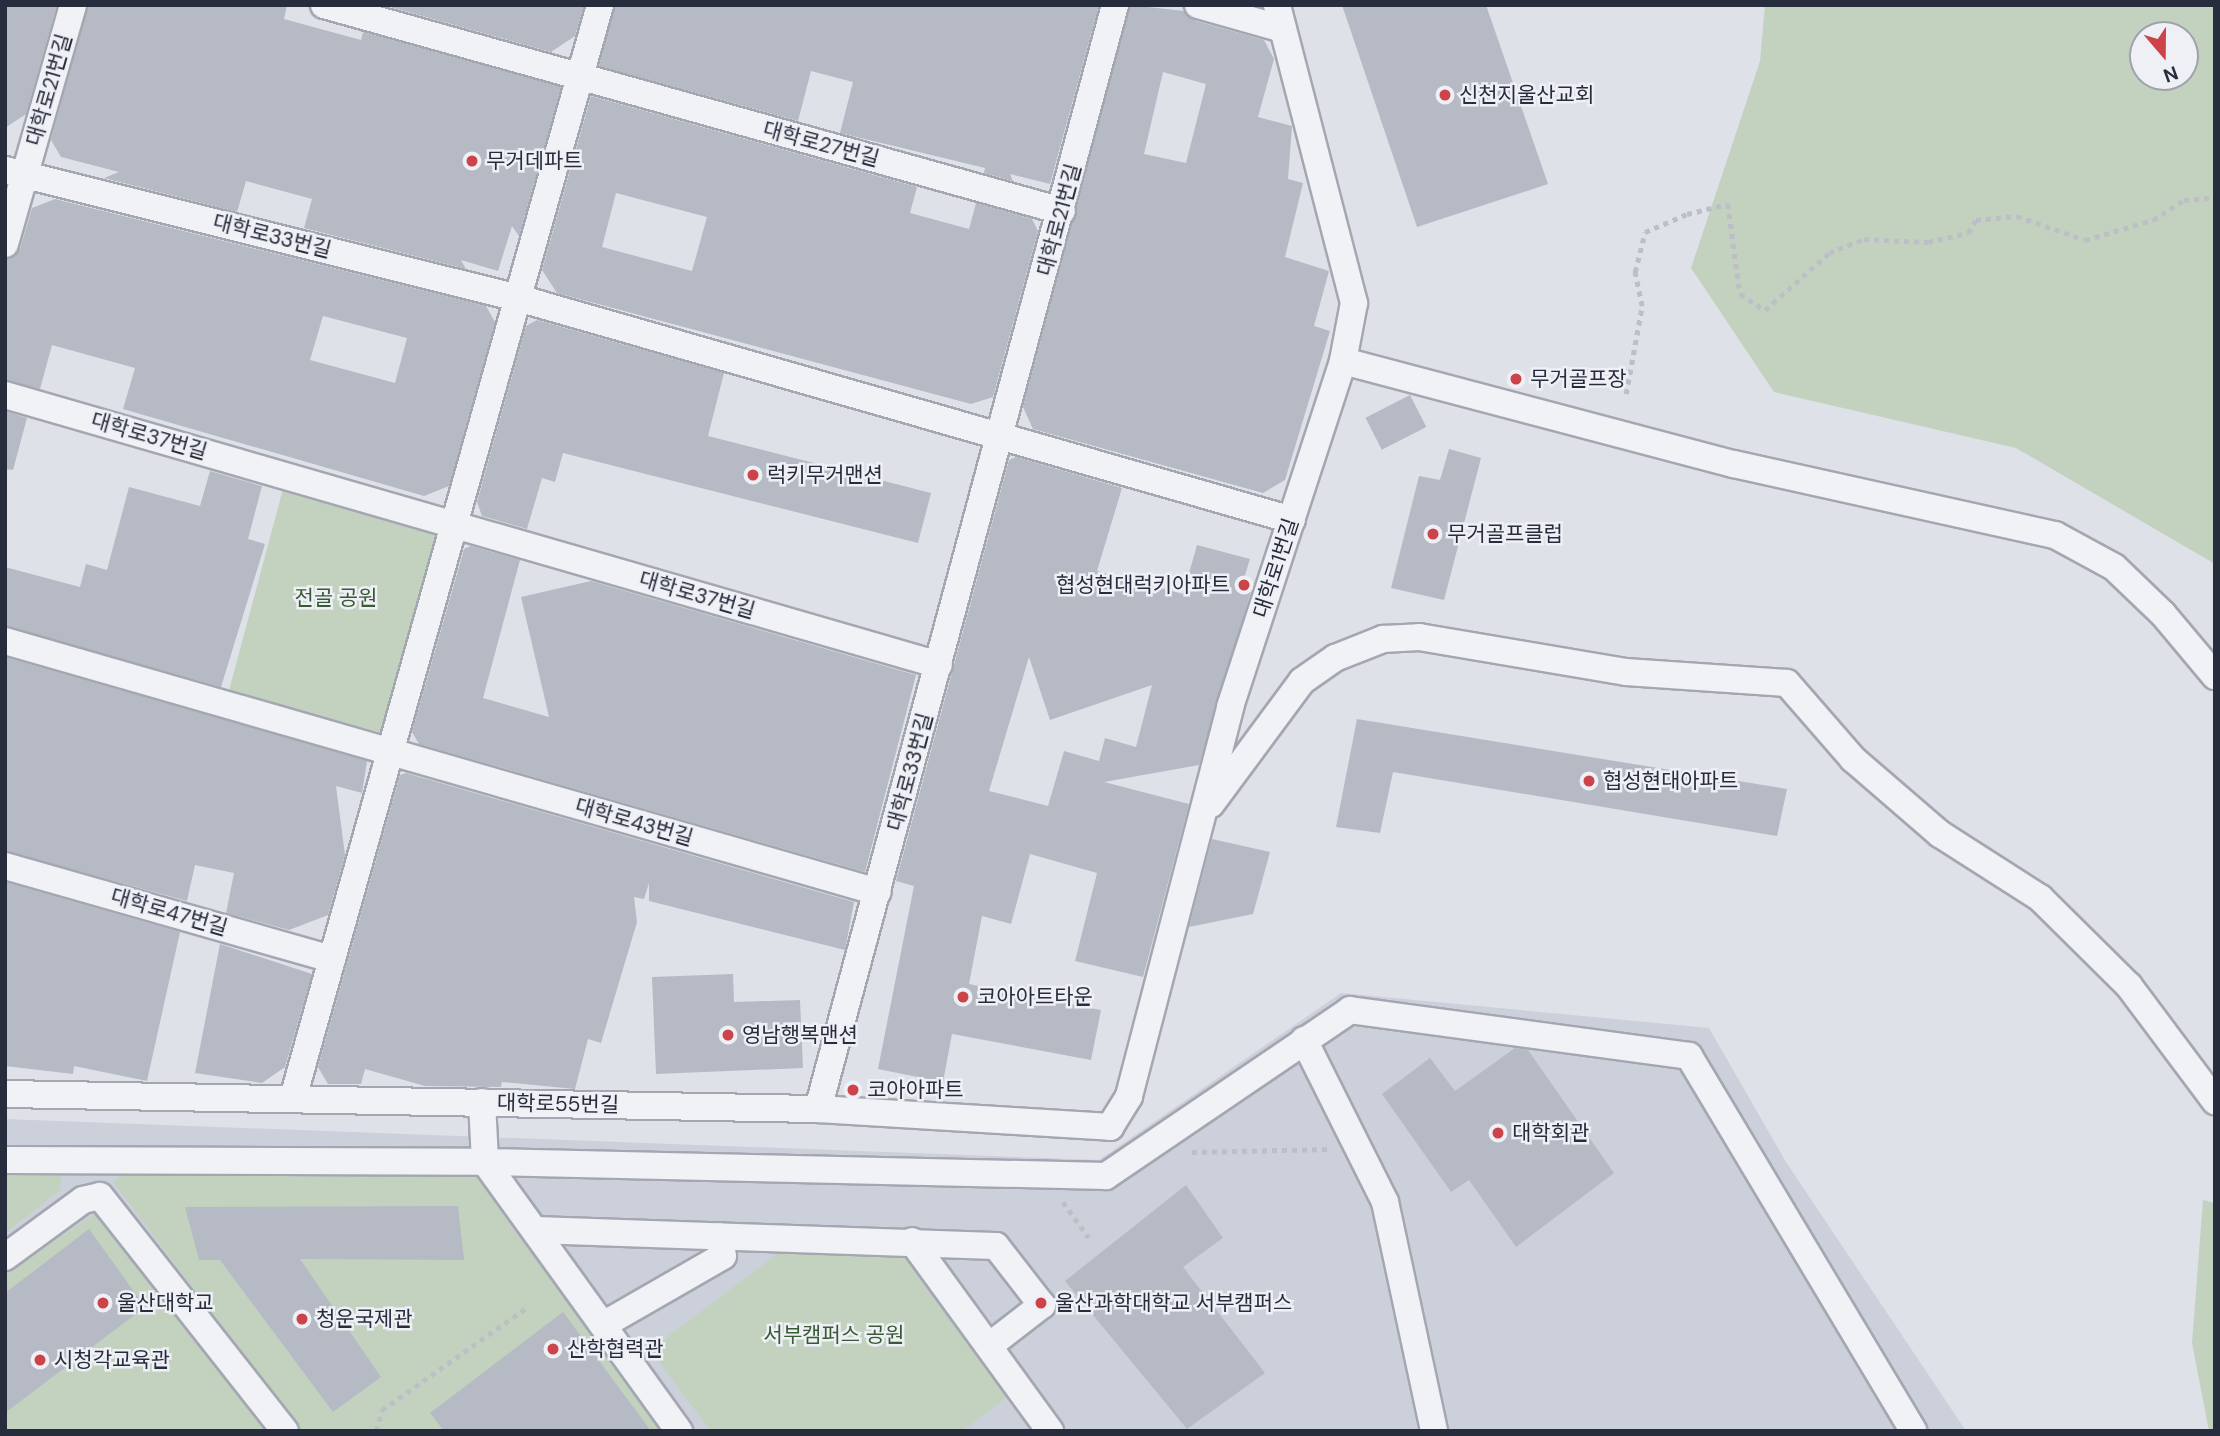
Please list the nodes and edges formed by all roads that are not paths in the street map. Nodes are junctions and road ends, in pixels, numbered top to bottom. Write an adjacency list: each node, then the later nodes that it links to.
1 (73, 5): 8 (street, 대학로21번길)
2 (324, 5): 7 (street, 대학로27번길)
3 (600, 5): 7 (street)
4 (1115, 5): 9 (street, 대학로21번길)
5 (1198, 5): 6 (street)
6 (1280, 17): 12 (street, 대학로1번길)
7 (580, 77): 9 (street, 대학로27번길); 11 (street)
8 (15, 173): 10 (street); 11 (street, 대학로33번길)
9 (1062, 211): 14 (street, 대학로21번길)
10 (5, 244)
11 (518, 298): 14 (street, 대학로33번길); 16 (street)
12 (1343, 361): 15 (street, 대학로1번길); 19 (street)
13 (5, 395): 16 (street, 대학로37번길)
14 (1002, 435): 15 (street, 대학로33번길); 18 (street, 대학로33번길)
15 (1292, 520): 21 (street, 대학로1번길)
16 (454, 525): 18 (street, 대학로37번길); 20 (street)
17 (5, 641): 20 (street, 대학로43번길)
18 (939, 665): 23 (street, 대학로33번길)
19 (2215, 676)
20 (391, 752): 23 (street, 대학로43번길); 24 (street)
21 (1202, 815): 28 (street); 31 (street, 대학로1번길)
22 (5, 866): 24 (street, 대학로47번길)
23 (878, 892): 30 (street, 대학로33번길)
24 (332, 959): 27 (street)
25 (1304, 1041): 34 (street); 45 (street); 46 (street)
26 (5, 1094): 27 (street, 대학로55번길)
27 (293, 1098): 29 (street, 대학로55번길)
28 (2215, 1101)
29 (482, 1102): 30 (street, 대학로55번길); 34 (street)
30 (818, 1110): 31 (street, 대학로55번길)
31 (1110, 1126)
32 (5, 1160): 33 (street)
33 (73, 1161): 34 (street); 35 (street)
34 (485, 1162): 36 (street)
35 (100, 1196): 39 (street); 42 (street)
36 (534, 1230): 37 (street); 40 (street)
37 (719, 1236): 38 (street); 40 (street)
38 (912, 1241): 41 (street); 41 (street)
39 (5, 1257)
40 (603, 1325): 43 (street)
41 (989, 1346): 44 (street)
42 (285, 1431)
43 (680, 1431)
44 (1050, 1431)
45 (1434, 1431)
46 (1913, 1431)

